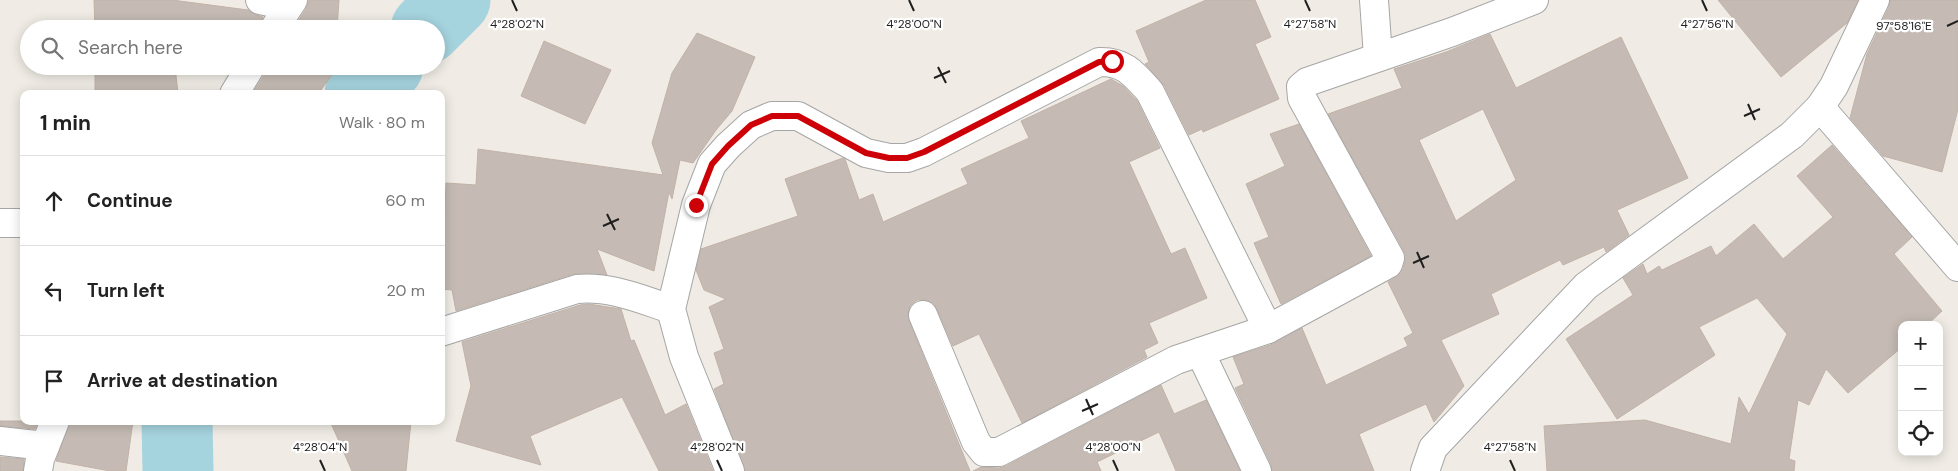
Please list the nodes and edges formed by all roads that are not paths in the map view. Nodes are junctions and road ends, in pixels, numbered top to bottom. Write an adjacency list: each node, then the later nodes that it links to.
1 (260, 0): 5 (street)
2 (1374, 0): 6 (street)
3 (1534, 0): 6 (street)
4 (1875, 0): 9 (street)
5 (285, 12)
6 (1378, 58): 15 (street)
7 (246, 75): 8 (street)
8 (236, 90)
9 (1820, 107): 12 (street); 23 (street)
10 (0, 223): 11 (street)
11 (20, 223)
12 (1958, 267)
13 (671, 309): 15 (street); 16 (street); 21 (street)
14 (923, 315): 17 (street)
15 (1268, 329): 17 (street)
16 (445, 331)
17 (1200, 352): 22 (street)
18 (54, 425): 20 (street)
19 (0, 442): 20 (street)
20 (42, 459)
21 (730, 471)
22 (1257, 471)
23 (1425, 471)

